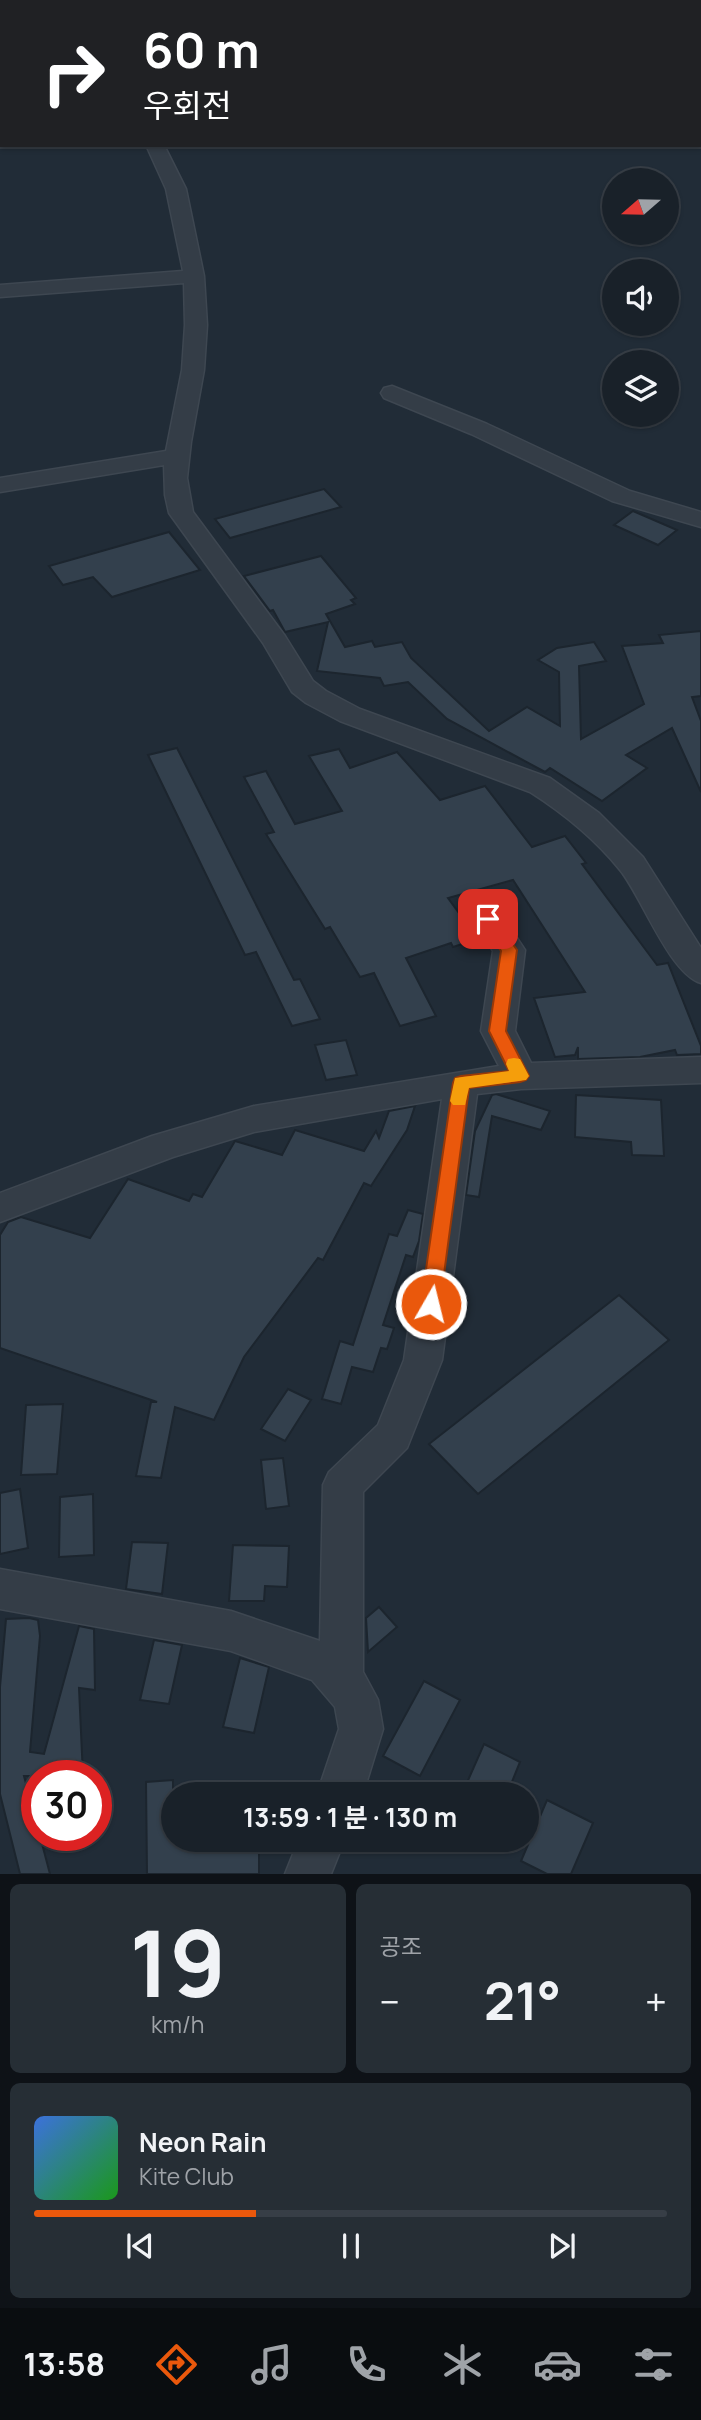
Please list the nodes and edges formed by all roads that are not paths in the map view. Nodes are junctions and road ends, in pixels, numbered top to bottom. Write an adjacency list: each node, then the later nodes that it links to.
1 (156, 147): 2 (street)
2 (194, 276): 3 (street); 5 (street)
3 (0, 291)
4 (392, 393): 7 (street)
5 (176, 456): 6 (street); 9 (street)
6 (0, 485)
7 (701, 520)
8 (488, 919): 11 (street)
9 (701, 971)
10 (701, 1070): 11 (street)
11 (520, 1076): 12 (street)
12 (461, 1083): 13 (street); 15 (street)
13 (0, 1208)
14 (0, 1589): 15 (street)
15 (341, 1678): 16 (street)
16 (344, 1782)
17 (316, 1852): 18 (street)
18 (307, 1874)

